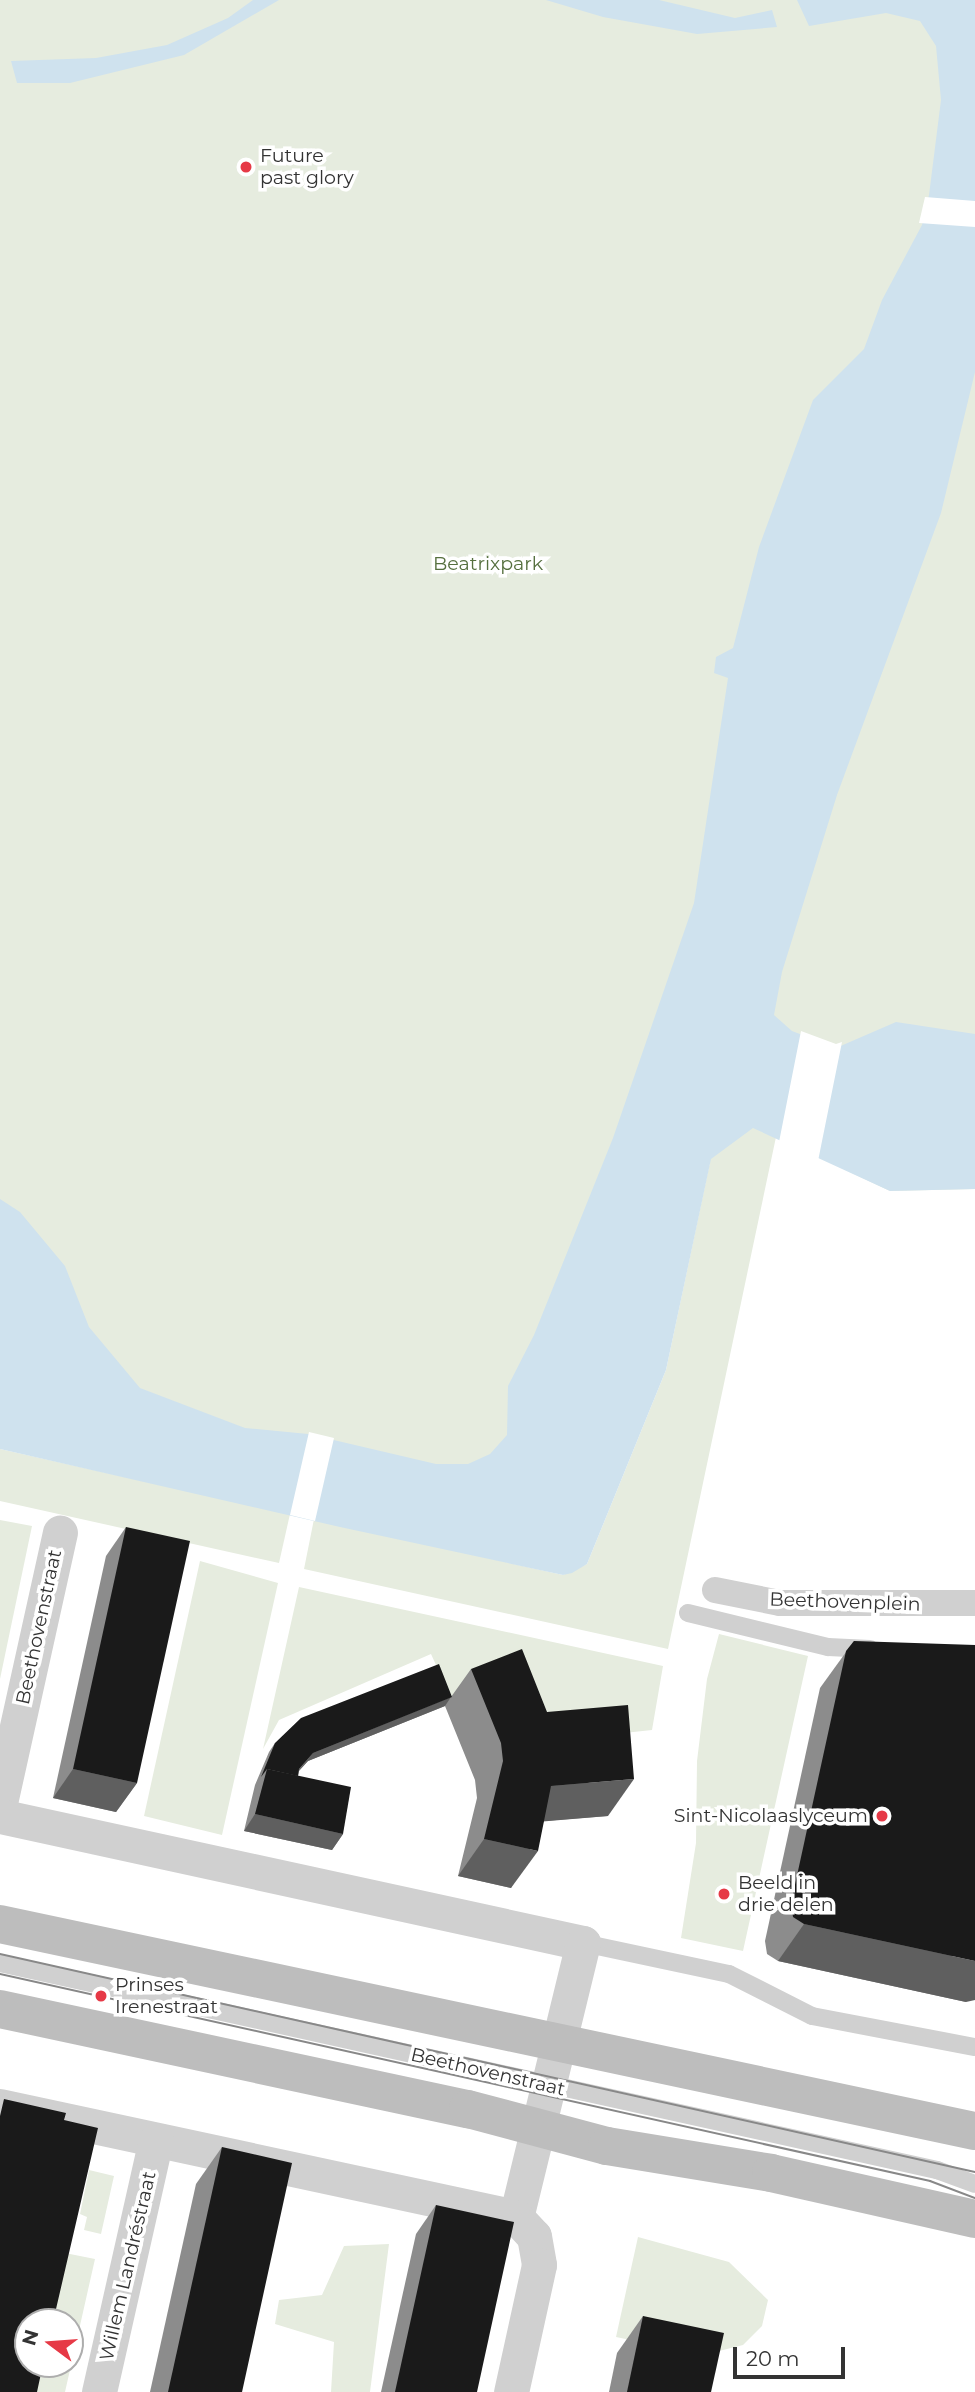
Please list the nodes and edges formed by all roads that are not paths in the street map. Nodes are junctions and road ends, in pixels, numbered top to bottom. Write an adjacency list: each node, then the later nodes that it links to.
1 (60, 1533): 6 (street, Beethovenstraat)
2 (715, 1590): 3 (street, Beethovenplein)
3 (975, 1603)
4 (688, 1614): 5 (lane)
5 (895, 1651)
6 (0, 1803)
7 (0, 1816): 9 (street)
8 (0, 1924): 12 (main road, Beethovenstraat)
9 (583, 1943): 12 (street); 13 (lane)
10 (0, 1963): 14 (lane, Beethovenstraat)
11 (0, 2009): 16 (main road)
12 (558, 2044): 14 (street); 17 (main road, Beethovenstraat)
13 (975, 2047)
14 (548, 2085): 16 (street); 19 (lane, Beethovenstraat)
15 (0, 2106): 18 (street)
16 (538, 2128): 20 (street); 21 (main road)
17 (975, 2131)
18 (156, 2140): 20 (street); 22 (street, Willem Landréstraat)
19 (975, 2184)
20 (516, 2217): 23 (street)
21 (975, 2219)
22 (99, 2392)
23 (511, 2392)

